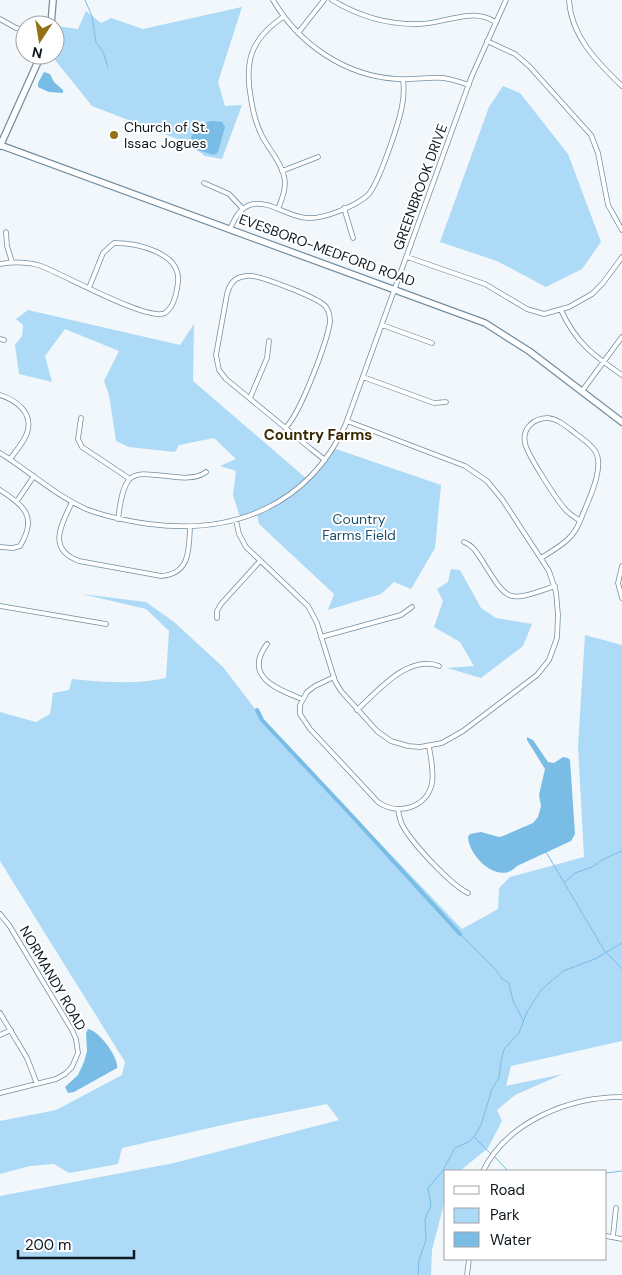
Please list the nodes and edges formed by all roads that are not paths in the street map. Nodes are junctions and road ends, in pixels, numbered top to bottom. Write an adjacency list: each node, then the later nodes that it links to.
1 (53, 0): 7 (street)
2 (274, 0): 8 (street)
3 (324, 0): 12 (street)
4 (332, 0): 10 (street)
5 (506, 0): 10 (street, GREENBROOK DRIVE)
6 (569, 0): 17 (street)
7 (52, 15)
8 (283, 17): 12 (street); 20 (street)
9 (0, 19): 11 (street)
10 (495, 22): 13 (street, GREENBROOK DRIVE)
11 (15, 27)
12 (298, 33): 15 (street)
13 (487, 41): 16 (street, GREENBROOK DRIVE); 26 (street)
14 (36, 65): 18 (street)
15 (403, 79): 16 (street); 22 (street)
16 (469, 85): 29 (street, GREENBROOK DRIVE)
17 (622, 86)
18 (0, 146): 25 (street, EVESBORO-MEDFORD ROAD)
19 (318, 156): 20 (street)
20 (282, 171): 24 (street)
21 (204, 182): 23 (street)
22 (344, 208): 24 (street); 28 (street)
23 (243, 209): 24 (street); 25 (street)
24 (278, 209)
25 (230, 229): 34 (street, EVESBORO-MEDFORD ROAD)
26 (622, 230)
27 (6, 232): 31 (street)
28 (353, 238)
29 (407, 257): 34 (street, GREENBROOK DRIVE); 35 (street)
30 (622, 258): 35 (street)
31 (12, 262): 32 (street); 33 (street)
32 (0, 264)
33 (89, 288): 33 (street)
34 (396, 289): 36 (street, GREENBROOK DRIVE); 43 (street, EVESBORO-MEDFORD ROAD)
35 (561, 310): 40 (street)
36 (382, 325): 39 (street); 42 (street, GREENBROOK DRIVE)
37 (622, 337): 40 (street)
38 (269, 341): 45 (street)
39 (432, 343)
40 (604, 362): 41 (street); 43 (street)
41 (622, 375)
42 (363, 377): 46 (street); 48 (street, GREENBROOK DRIVE)
43 (582, 391): 49 (street, EVESBORO-MEDFORD ROAD)
44 (0, 396): 52 (street)
45 (250, 398): 50 (street); 50 (street)
46 (446, 402)
47 (81, 418): 56 (street)
48 (346, 421): 53 (street, GREENBROOK DRIVE); 66 (street)
49 (622, 422)
50 (285, 428): 53 (street)
51 (0, 453): 52 (street, GREENBROOK DRIVE)
52 (10, 459): 55 (street, GREENBROOK DRIVE)
53 (325, 460): 61 (street, GREENBROOK DRIVE)
54 (206, 472): 56 (street)
55 (34, 476): 58 (street); 59 (street, GREENBROOK DRIVE)
56 (130, 478): 60 (street)
57 (0, 490): 58 (street)
58 (17, 500): 65 (street)
59 (72, 502): 60 (street, GREENBROOK DRIVE); 63 (street)
60 (118, 519): 63 (street, GREENBROOK DRIVE)
61 (236, 520): 63 (street, GREENBROOK DRIVE); 67 (street)
62 (580, 521): 62 (street); 66 (street)
63 (190, 527)
64 (464, 542): 69 (street)
65 (0, 547)
66 (541, 558): 69 (street)
67 (260, 561): 73 (street); 75 (street)
68 (622, 566): 70 (street)
69 (555, 586): 81 (street)
70 (622, 598)
71 (0, 606): 74 (street)
72 (412, 607): 75 (street)
73 (217, 618)
74 (106, 624)
75 (321, 637): 78 (street)
76 (267, 644): 79 (street)
77 (439, 666): 80 (street)
78 (334, 677): 79 (street); 80 (street)
79 (302, 699): 82 (street)
80 (358, 710): 81 (street)
81 (429, 747): 82 (street)
82 (398, 809): 83 (street)
83 (468, 893)
84 (0, 914): 88 (street, NORMANDY ROAD)
85 (0, 1012): 86 (street)
86 (11, 1030): 87 (street); 88 (street)
87 (0, 1035)
88 (37, 1084): 89 (street, NORMANDY ROAD)
89 (0, 1093)
90 (622, 1097): 91 (street)
91 (484, 1170)
92 (616, 1208): 94 (street)
93 (607, 1236): 94 (street)
94 (613, 1236): 95 (street)
95 (622, 1239)
96 (470, 1260): 97 (street)
97 (468, 1275)

